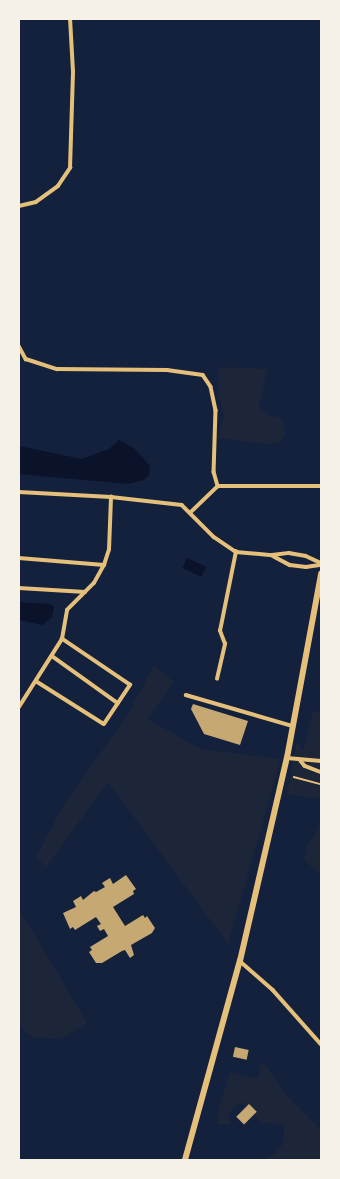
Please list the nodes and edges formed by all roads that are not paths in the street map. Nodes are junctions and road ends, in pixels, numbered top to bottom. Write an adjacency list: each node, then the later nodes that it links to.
1 (70, 19): 2 (street)
2 (19, 206)
3 (19, 346): 4 (street)
4 (218, 486): 5 (street); 8 (street)
5 (321, 486)
6 (19, 492): 7 (street)
7 (111, 497): 8 (street); 13 (street)
8 (191, 512): 9 (street)
9 (236, 552): 10 (street); 19 (street)
10 (272, 555): 12 (street); 12 (street)
11 (19, 558): 13 (street)
12 (321, 564)
13 (104, 565): 16 (street)
14 (321, 574): 24 (main road)
15 (19, 588): 16 (street)
16 (85, 592): 17 (street)
17 (62, 639): 18 (street); 22 (street)
18 (52, 656): 20 (street); 22 (street)
19 (217, 679)
20 (36, 681): 22 (street); 23 (street)
21 (186, 695): 24 (street)
22 (118, 703)
23 (19, 707)
24 (293, 726): 25 (main road)
25 (286, 758): 26 (street); 29 (main road)
26 (301, 761): 27 (street); 28 (street)
27 (321, 761)
28 (321, 772)
29 (240, 961): 30 (street); 31 (main road)
30 (321, 1044)
31 (185, 1160)

